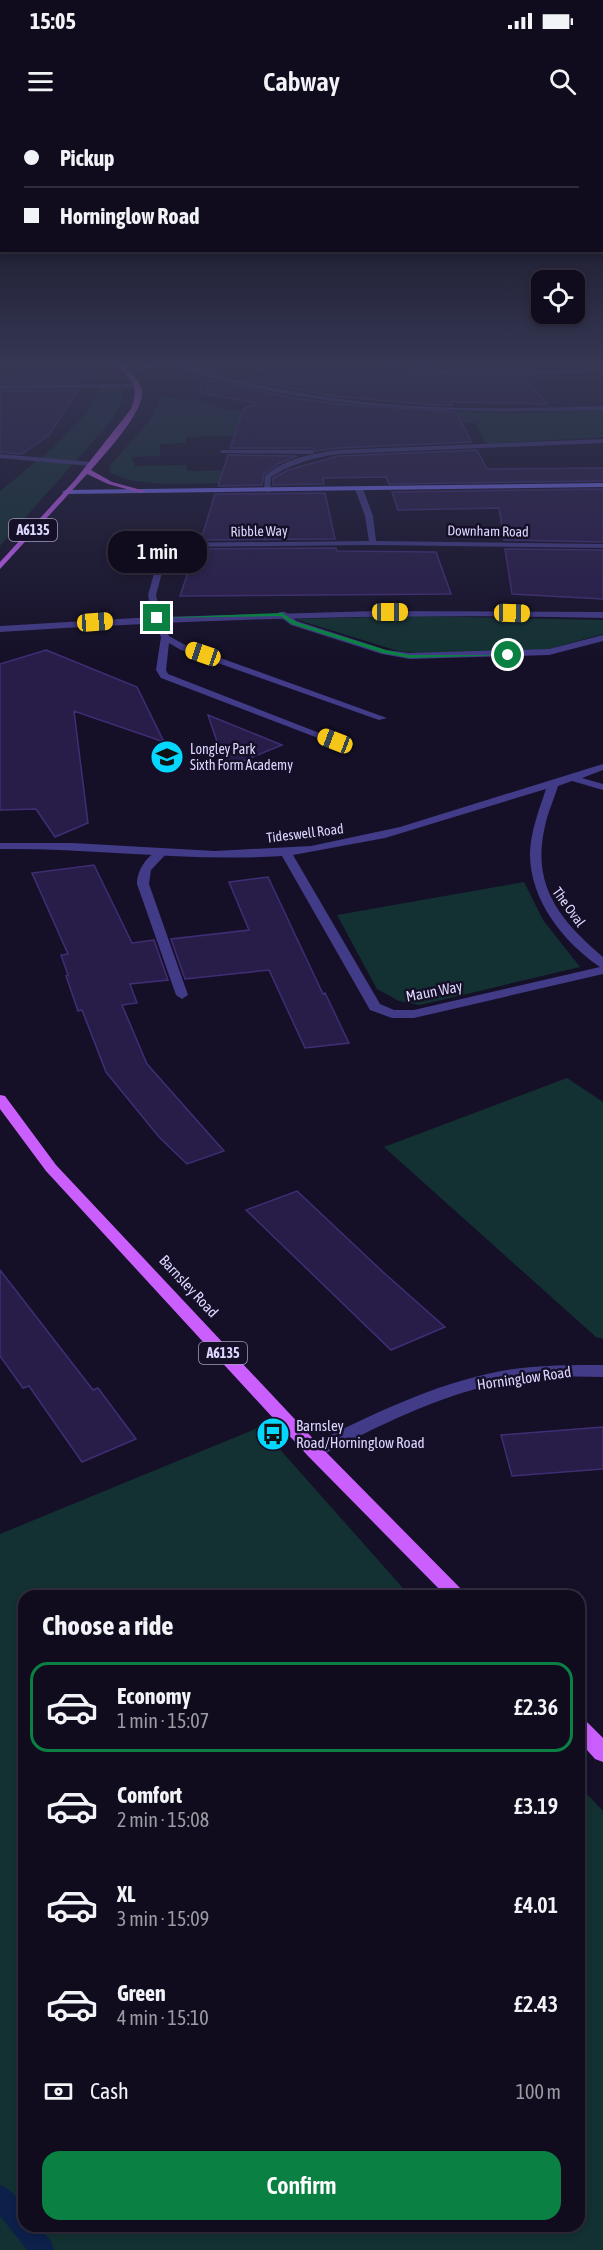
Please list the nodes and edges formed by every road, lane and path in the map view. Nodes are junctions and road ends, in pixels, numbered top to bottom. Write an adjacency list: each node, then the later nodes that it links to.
1 (67, 464): 4 (street)
2 (90, 464): 4 (main road, A6135)
3 (289, 464): 7 (street)
4 (88, 467): 8 (main road); 9 (main road, A6135)
5 (603, 486): 6 (main road)
6 (359, 489): 7 (main road); 10 (street)
7 (268, 490): 8 (main road)
8 (141, 491): 9 (main road)
9 (66, 492): 12 (main road, A6135)
10 (373, 543): 11 (street, Downham Road); 15 (street, Ribble Way)
11 (603, 546)
12 (0, 567)
13 (282, 614): 14 (street); 15 (street); 18 (street)
14 (603, 615)
15 (157, 618): 16 (street); 17 (street)
16 (0, 629)
17 (165, 637): 19 (street); 20 (street)
18 (603, 638)
19 (382, 718)
20 (335, 741)
21 (603, 767): 22 (street, Tideswell Road)
22 (572, 778): 23 (street, Tideswell Road); 24 (street)
23 (553, 784): 27 (street, Tideswell Road); 28 (street, The Oval)
24 (603, 787)
25 (0, 846): 26 (street, Tideswell Road)
26 (162, 852): 27 (street, Tideswell Road); 30 (street)
27 (286, 853): 29 (street, Maun Way)
28 (603, 964)
29 (603, 970)
30 (182, 995)
31 (0, 1099): 33 (main road, Barnsley Road / A6135)
32 (603, 1371): 33 (street, Horninglow Road)
33 (315, 1451): 34 (main road, Barnsley Road / A6135)
34 (452, 1590)
35 (585, 1734): 36 (main road)
36 (603, 1753)

